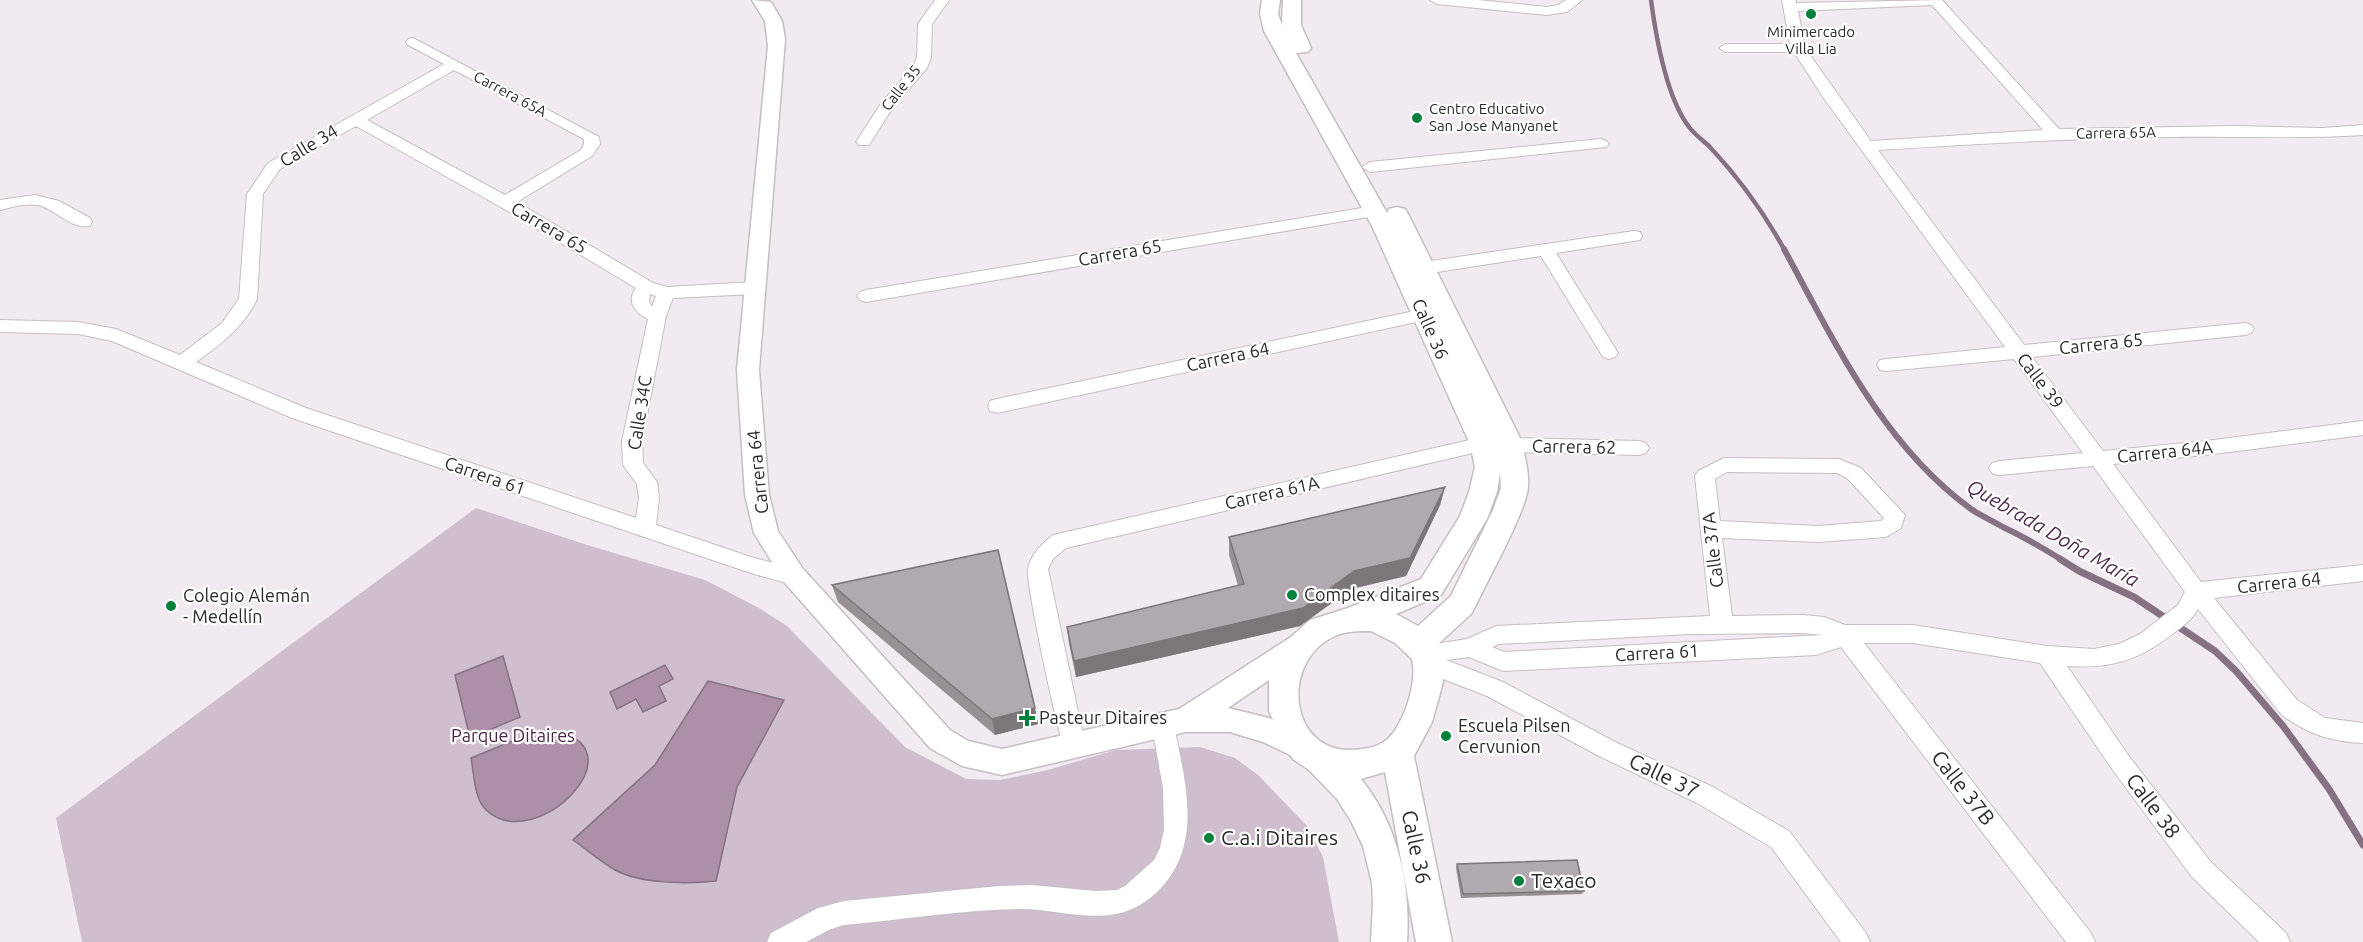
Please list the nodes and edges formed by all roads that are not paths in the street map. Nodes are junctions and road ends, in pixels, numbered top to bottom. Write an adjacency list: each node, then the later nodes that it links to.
1 (760, 0): 28 (street, Carrera 64)
2 (942, 0): 16 (street, Calle 35)
3 (1271, 0): 22 (main road, Calle 36)
4 (1292, 0): 19 (main road, Calle 36)
5 (1437, 0): 6 (street)
6 (1575, 0)
7 (1935, 0): 8 (street); 15 (street)
8 (1789, 4): 11 (street, Calle 39)
9 (413, 42): 12 (street, Carrera 65A)
10 (1726, 48): 11 (street)
11 (1798, 48): 18 (street, Calle 39)
12 (454, 64): 13 (street, Calle 34); 20 (street, Carrera 65A)
13 (354, 120): 20 (street, Carrera 65); 37 (street, Calle 34)
14 (2363, 130): 15 (street, Carrera 65A)
15 (2055, 134): 18 (street, Carrera 65A)
16 (864, 142)
17 (1601, 144): 19 (street)
18 (1868, 146): 36 (street, Calle 39)
19 (1370, 167): 26 (main road, Calle 36)
20 (505, 202): 27 (street, Carrera 65)
21 (0, 205): 23 (street)
22 (1374, 211): 30 (street, Carrera 65); 31 (main road, Calle 36)
23 (84, 222)
24 (1634, 236): 25 (street)
25 (1545, 249): 26 (street); 35 (street)
26 (1424, 268): 42 (main road, Calle 36)
27 (646, 287): 29 (street, Carrera 65); 32 (street)
28 (754, 288): 29 (street, Carrera 65); 49 (street, Carrera 64)
29 (666, 293): 32 (street, Calle 34C)
30 (866, 296)
31 (1424, 315): 39 (street, Carrera 64); 41 (main road, Calle 36)
32 (657, 316): 47 (street, Calle 34C)
33 (0, 326): 37 (street, Carrera 61)
34 (2245, 329): 36 (street, Carrera 65)
35 (1609, 353)
36 (2019, 353): 38 (street, Carrera 65); 44 (street, Calle 39)
37 (180, 364): 47 (street, Carrera 61)
38 (1886, 365)
39 (997, 406)
40 (2363, 428): 44 (street, Carrera 64A)
41 (1483, 444): 51 (main road, Calle 36); 60 (street, Carrera 61A)
42 (1509, 445): 43 (street, Carrera 62); 56 (main road, Calle 36)
43 (1639, 448)
44 (2098, 459): 45 (street, Carrera 64A); 50 (street, Calle 39)
45 (1999, 468)
46 (1710, 529): 46 (street, Calle 37A); 52 (street, Calle 37A)
47 (645, 530): 49 (street, Carrera 61)
48 (2363, 573): 50 (street, Carrera 64)
49 (794, 576): 60 (street, Carrera 64)
50 (2196, 591): 57 (street, Carrera 61); 59 (street, Calle 39)
51 (1353, 619): 54 (main road); 56 (main road)
52 (1722, 624): 53 (street, Carrera 61); 55 (street, Carrera 61)
53 (1844, 634): 55 (street, Carrera 61); 57 (street, Carrera 61); 67 (street, Calle 37B)
54 (1300, 645): 58 (street, Carrera 64); 62 (main road)
55 (1470, 648): 56 (street, Carrera 61)
56 (1423, 654): 61 (main road); 66 (street, Calle 37)
57 (2047, 655): 68 (street, Calle 38)
58 (1174, 723): 60 (street, Carrera 64); 62 (street, Carrera 64); 63 (street)
59 (2363, 733)
60 (1074, 745)
61 (1397, 753): 62 (main road); 65 (main road, Calle 36)
62 (1312, 755): 64 (main road, Calle 36)
63 (780, 942)
64 (1389, 942)
65 (1434, 942)
66 (1857, 942)
67 (2082, 942)
68 (2277, 942)

